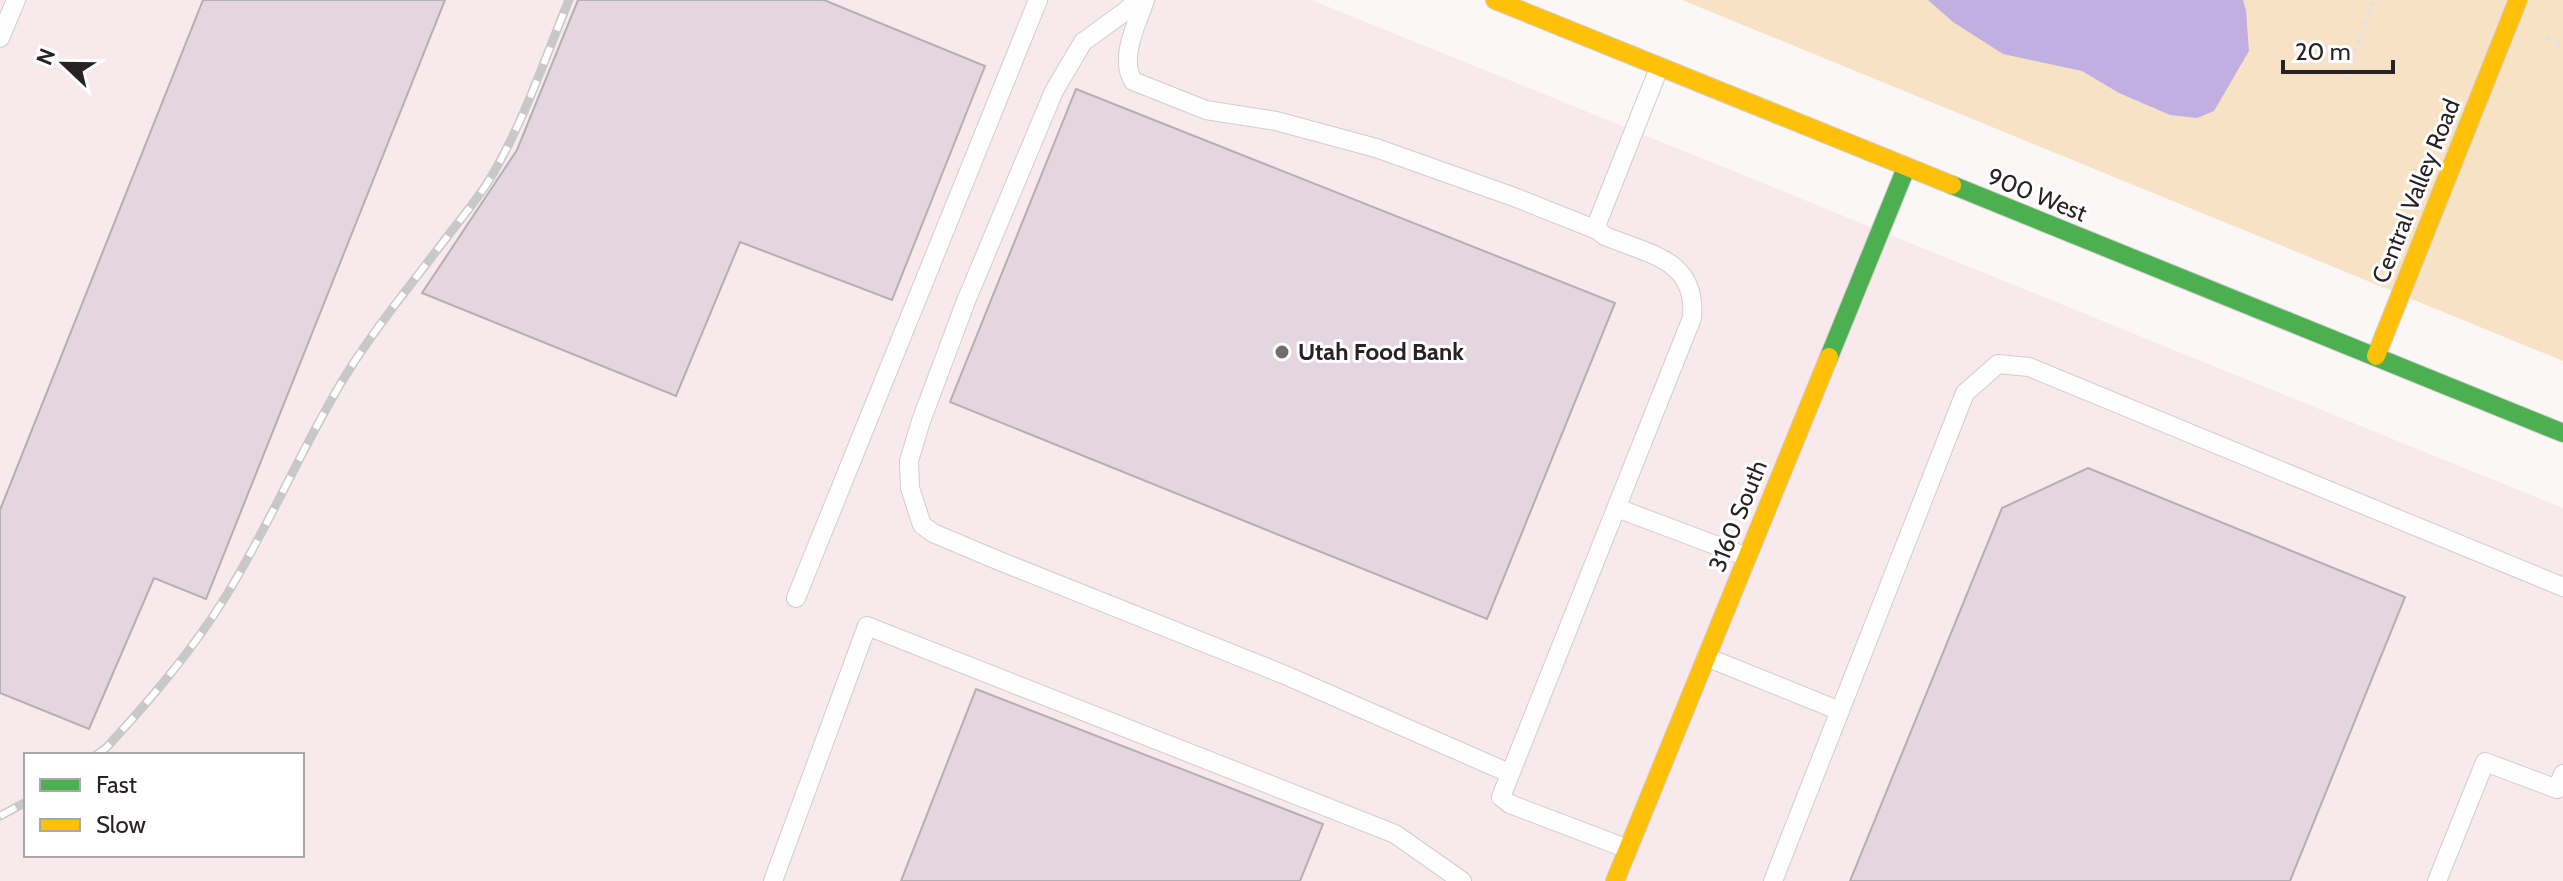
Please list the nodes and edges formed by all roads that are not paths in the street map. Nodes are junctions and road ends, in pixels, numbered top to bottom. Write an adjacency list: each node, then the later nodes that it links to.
1 (16, 0): 7 (lane)
2 (1038, 0): 16 (lane)
3 (1137, 0): 19 (lane)
4 (1145, 0): 10 (lane)
5 (1495, 0): 8 (street, 900 West)
6 (2518, 0): 11 (street, Central Valley Road)
7 (0, 38)
8 (1659, 68): 9 (street, 900 West); 10 (lane)
9 (1906, 168): 11 (street, 900 West); 14 (street, 3160 South)
10 (1597, 230): 13 (lane)
11 (2376, 356): 12 (street, 900 West)
12 (2563, 433)
13 (1617, 508): 14 (lane); 19 (lane)
14 (1747, 557): 17 (street, 3160 South)
15 (2563, 587): 18 (lane)
16 (796, 598)
17 (1706, 657): 18 (lane); 21 (street, 3160 South)
18 (1840, 711): 25 (lane)
19 (1509, 773): 21 (lane)
20 (2563, 774): 26 (lane)
21 (1628, 849): 24 (street, 3160 South)
22 (773, 881): 23 (lane)
23 (1462, 881)
24 (1615, 881)
25 (1773, 881)
26 (2437, 881)

